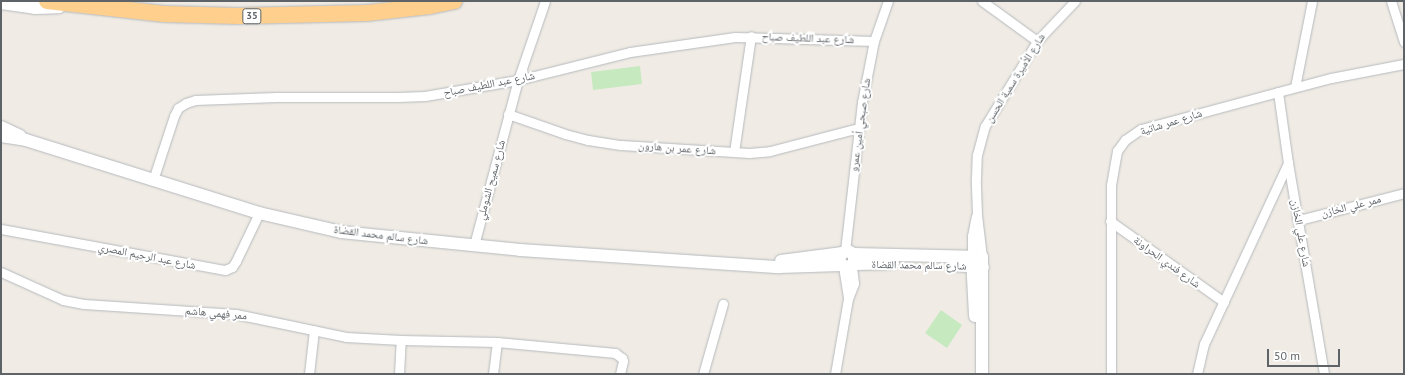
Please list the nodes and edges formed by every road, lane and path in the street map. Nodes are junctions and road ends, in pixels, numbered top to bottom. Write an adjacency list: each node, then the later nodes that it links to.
1 (48, 1): 10 (highway, 35)
2 (454, 1): 10 (highway, 35)
3 (545, 1): 16 (street, شارع سميح الشوملي)
4 (888, 1): 13 (street, شارع صبحي أمين عمرو)
5 (982, 1): 12 (street)
6 (1075, 1): 12 (street, شارع الأميرة سمية الحسن)
7 (1312, 1): 17 (street)
8 (1391, 1): 14 (street)
9 (1, 4): 10 (street)
10 (80, 5)
11 (751, 36): 13 (street, شارع عبد اللطيف صباح); 16 (street, شارع عبد اللطيف صباح); 24 (street)
12 (1037, 40): 34 (street, شارع الأميرة سمية الحسن)
13 (874, 41): 21 (street, شارع صبحي أمين عمرو)
14 (1404, 42)
15 (1404, 64): 17 (street, شارع عمر شاتية)
16 (518, 80): 19 (street, شارع سميح الشوملي); 26 (street, شارع عبد اللطيف صباح)
17 (1295, 87): 18 (street, شارع عمر شاتية)
18 (1278, 92): 25 (street, شارع علي الخازن); 30 (street, شارع عمر شاتية)
19 (508, 114): 24 (street, شارع عمر بن هارون); 32 (street, شارع سميح الشوملي)
20 (1, 127): 23 (street, شارع سالم محمد القضاة)
21 (858, 128): 24 (street, شارع عمر بن هارون); 33 (street, شارع صبحي أمين عمرو)
22 (3, 138): 23 (street, شارع سالم محمد القضاة)
23 (26, 140): 26 (street, شارع سالم محمد القضاة)
24 (734, 152)
25 (1288, 163): 29 (street, شارع علي الخازن); 36 (street)
26 (153, 180): 28 (street, شارع سالم محمد القضاة)
27 (1404, 193): 29 (street, ممر علي الخازن)
28 (259, 213): 31 (street, شارع عبد الرحيم المصري); 32 (street, شارع سالم محمد القضاة)
29 (1299, 220): 51 (street, شارع علي الخازن)
30 (1110, 221): 36 (street, شارع فندي الحراونة); 49 (street, شارع عمر شاتية)
31 (1, 228)
32 (474, 245): 33 (street, شارع سالم محمد القضاة)
33 (847, 260): 34 (street, شارع سالم محمد القضاة); 46 (street, شارع صبحي أمين عمرو)
34 (977, 262): 47 (street, شارع الأميرة سمية الحسن); 48 (street, شارع الأميرة سمية الحسن)
35 (1, 272): 38 (street, ممر فهمي هاشم)
36 (1224, 302): 50 (street)
37 (723, 304): 45 (street)
38 (314, 330): 39 (street, ممر فهمي هاشم); 41 (street)
39 (401, 340): 40 (street, ممر فهمي هاشم); 42 (street)
40 (497, 342): 43 (street); 44 (street, ممر فهمي هاشم)
41 (309, 374)
42 (399, 374)
43 (493, 374)
44 (620, 374)
45 (703, 374)
46 (835, 374)
47 (975, 374)
48 (982, 374)
49 (1111, 374)
50 (1197, 374)
51 (1324, 374)

